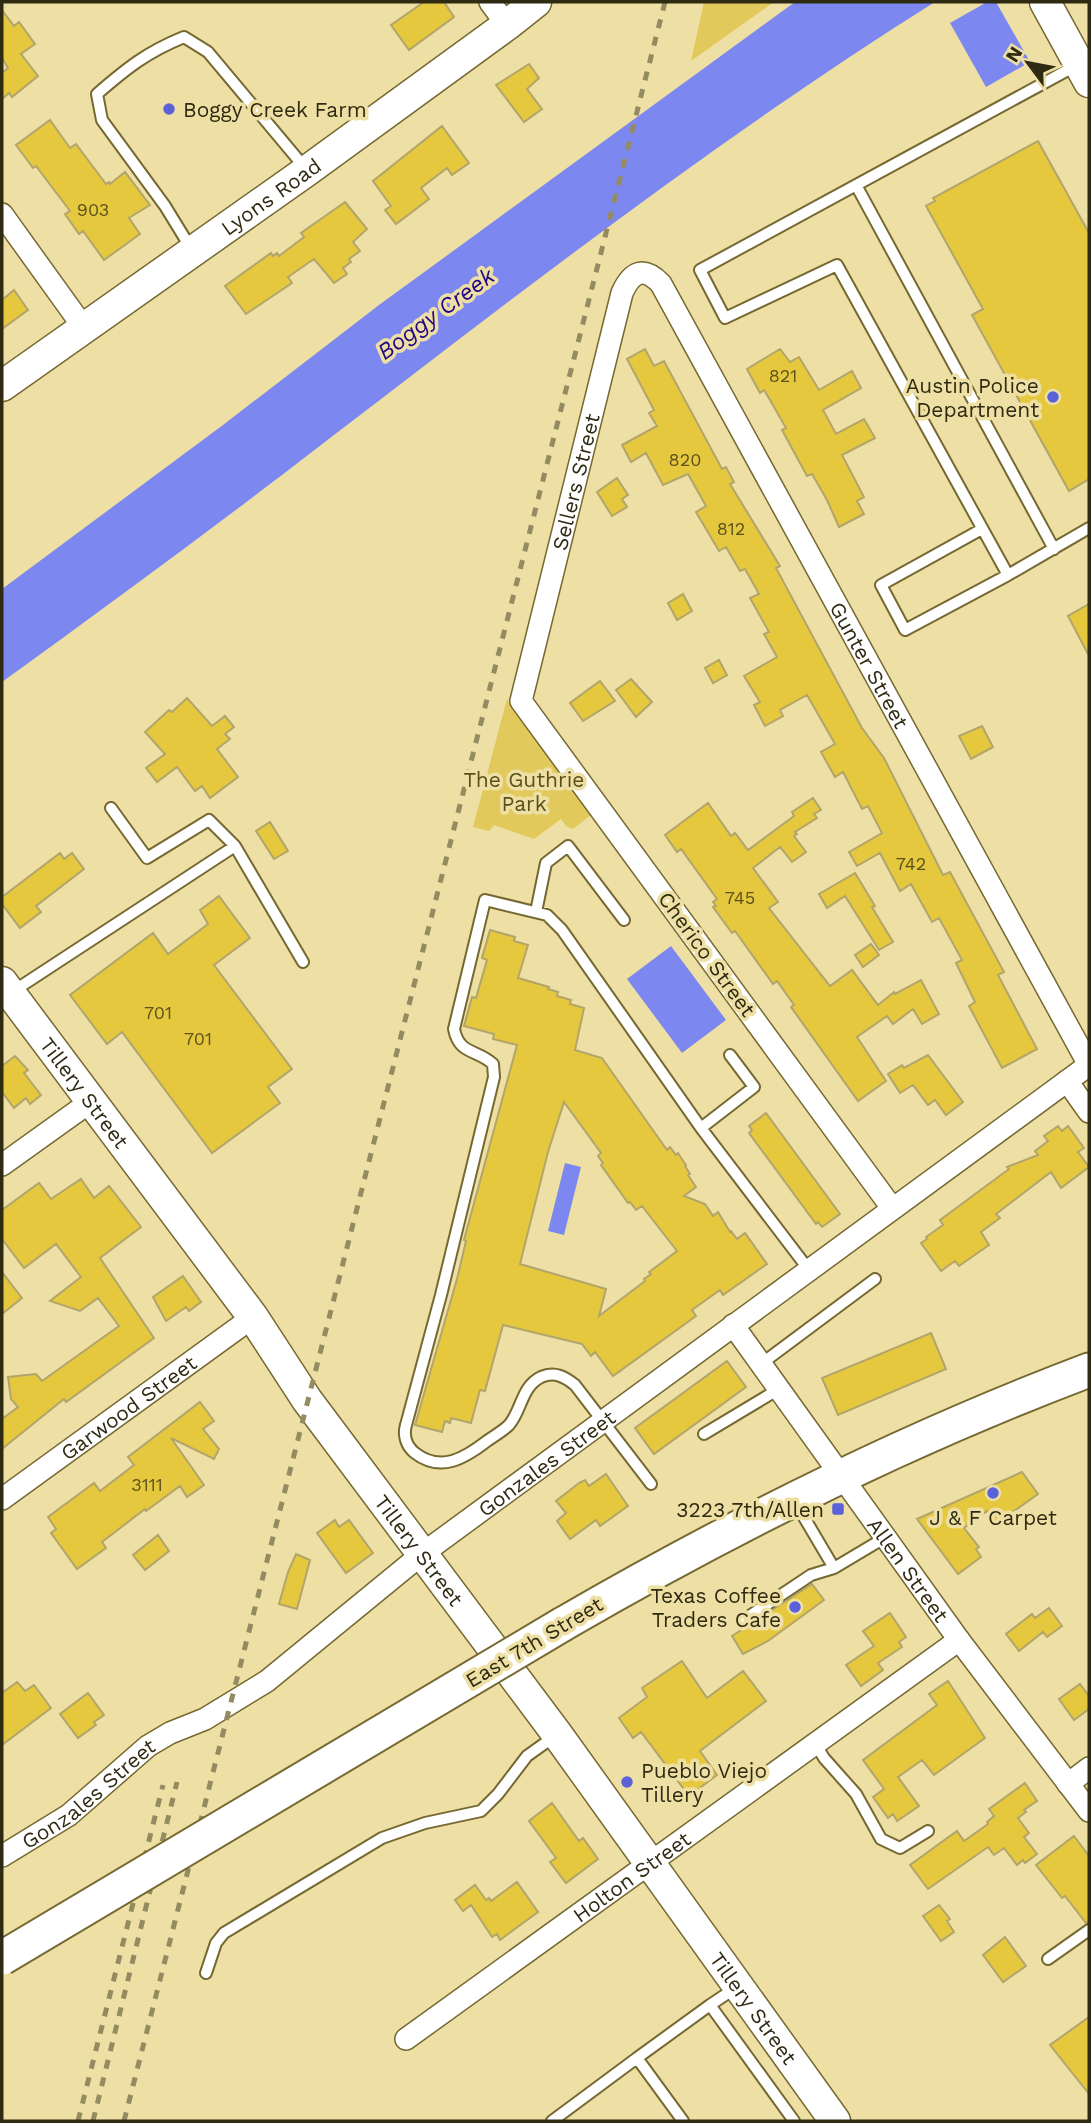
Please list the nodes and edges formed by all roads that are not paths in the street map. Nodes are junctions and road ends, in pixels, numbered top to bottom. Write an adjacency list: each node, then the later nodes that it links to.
1 (536, 2): 3 (street, Lyons Road)
2 (1045, 2): 4 (street)
3 (499, 13): 5 (street, Lyons Road)
4 (1084, 73): 6 (lane)
5 (307, 170): 8 (street, Lyons Road); 8 (lane)
6 (856, 185): 13 (lane); 14 (lane)
7 (2, 214): 10 (street)
8 (193, 252): 10 (street, Lyons Road)
9 (644, 272): 16 (street, Sellers Street); 24 (street, Gunter Street)
10 (84, 328): 11 (street, Lyons Road)
11 (2, 386)
12 (1089, 528): 14 (lane)
13 (982, 529): 15 (lane); 15 (lane)
14 (1054, 549): 15 (lane)
15 (1008, 575)
16 (521, 701): 30 (street, Cherico Street)
17 (111, 808): 18 (lane)
18 (234, 846): 21 (lane); 22 (lane)
19 (536, 912): 20 (lane); 28 (lane); 38 (lane)
20 (624, 920)
21 (303, 962)
22 (6, 987): 26 (street, Tillery Street)
23 (730, 1055): 28 (lane)
24 (1089, 1065): 25 (street, Gonzales Street)
25 (1067, 1082): 27 (street); 30 (street, Gonzales Street)
26 (90, 1102): 29 (street); 33 (street, Tillery Street)
27 (1089, 1112)
28 (701, 1128): 31 (lane)
29 (2, 1166)
30 (892, 1208): 31 (street, Gonzales Street)
31 (809, 1270): 34 (street, Gonzales Street)
32 (875, 1279): 35 (lane)
33 (253, 1317): 42 (street, Garwood Street); 45 (street, Tillery Street)
34 (733, 1325): 35 (street, Allen Street); 38 (street, Gonzales Street)
35 (761, 1364): 37 (street, Allen Street)
36 (1089, 1370): 40 (main road, East 7th Street)
37 (779, 1390): 39 (lane); 40 (street, Allen Street)
38 (603, 1420): 41 (lane); 45 (street, Gonzales Street)
39 (704, 1434)
40 (840, 1476): 43 (main road, East 7th Street); 44 (street, Allen Street)
41 (651, 1484)
42 (2, 1499)
43 (793, 1499): 46 (lane); 58 (main road, East 7th Street, bridge)
44 (886, 1536): 46 (lane); 48 (street, Allen Street)
45 (422, 1553): 49 (street, Tillery Street); 55 (street, Gonzales Street)
46 (834, 1568): 47 (lane)
47 (745, 1619)
48 (959, 1640): 50 (street, Holton Street); 52 (street, Allen Street)
49 (557, 1734): 56 (street, Tillery Street); 60 (lane)
50 (815, 1743): 54 (lane); 56 (street, Holton Street)
51 (1089, 1768): 52 (street)
52 (1068, 1784): 53 (street, Allen Street)
53 (1089, 1811)
54 (928, 1830)
55 (2, 1856)
56 (649, 1863): 61 (street, Tillery Street); 63 (street, Holton Street)
57 (1089, 1930): 59 (lane)
58 (2, 1958)
59 (1048, 1959)
60 (206, 1973)
61 (738, 1986): 62 (lane); 68 (street, Tillery Street)
62 (710, 2005): 64 (lane); 67 (lane)
63 (406, 2039)
64 (636, 2058): 65 (lane); 66 (lane)
65 (552, 2121)
66 (683, 2121)
67 (794, 2121)
68 (835, 2121)

